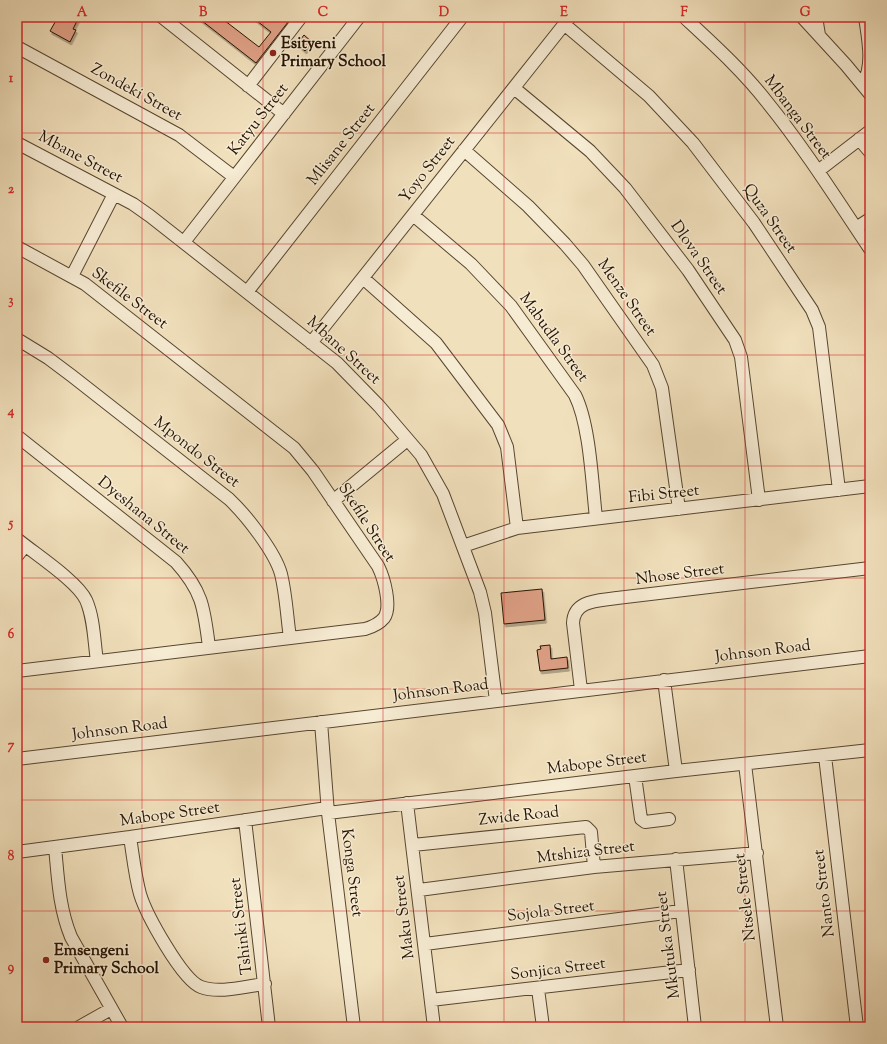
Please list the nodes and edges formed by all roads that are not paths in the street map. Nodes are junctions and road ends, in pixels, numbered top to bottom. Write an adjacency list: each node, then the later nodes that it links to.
1 (162, 17): 13 (street)
2 (359, 17): 16 (street, Katyu Street)
3 (462, 17): 33 (street, Mlisane Street)
4 (684, 17): 22 (street, Mbanga Street)
5 (802, 17): 10 (street)
6 (816, 17): 10 (street)
7 (865, 17): 11 (street)
8 (301, 18): 13 (street)
9 (567, 21): 14 (street, Yoyo Street); 39 (street, Quza Street)
10 (819, 35): 15 (street)
11 (869, 43): 15 (street)
12 (17, 47): 23 (street, Zondeki Street)
13 (248, 86): 16 (street)
14 (514, 88): 20 (street, Yoyo Street); 40 (street, Dlova Street)
15 (867, 89)
16 (284, 114): 23 (street, Katyu Street)
17 (870, 131): 18 (street)
18 (859, 139): 21 (street); 22 (street)
19 (17, 143): 24 (street, Mbane Street)
20 (464, 150): 25 (street, Yoyo Street); 42 (street, Menze Street)
21 (870, 152)
22 (818, 171): 27 (street, Mbanga Street)
23 (234, 177): 28 (street, Katyu Street)
24 (114, 194): 28 (street, Mbane Street); 31 (street)
25 (413, 215): 32 (street, Yoyo Street); 43 (street, Mabudla Street)
26 (870, 219): 27 (street)
27 (856, 228): 30 (street, Mbanga Street)
28 (184, 242): 33 (street, Mbane Street)
29 (17, 247): 31 (street, Skefile Street)
30 (870, 249)
31 (72, 276): 41 (street, Skefile Street)
32 (363, 278): 35 (street, Yoyo Street); 44 (street)
33 (247, 292): 35 (street, Mbane Street)
34 (17, 339): 49 (street, Mpondo Street)
35 (311, 343): 37 (street, Mbane Street)
36 (17, 436): 50 (street, Dyeshana Street)
37 (407, 440): 41 (street); 46 (street, Mbane Street)
38 (870, 486): 39 (street, Fibi Street)
39 (839, 490): 40 (street, Fibi Street)
40 (759, 500): 42 (street, Fibi Street)
41 (333, 501): 49 (street, Skefile Street)
42 (679, 509): 43 (street, Fibi Street)
43 (596, 518): 44 (street, Fibi Street)
44 (517, 528): 46 (street, Fibi Street)
45 (21, 543): 47 (street); 52 (street)
46 (463, 546): 56 (street, Mbane Street)
47 (17, 556)
48 (870, 568): 55 (street, Nhose Street)
49 (290, 638): 50 (street, Skefile Street)
50 (209, 647): 52 (street, Skefile Street)
51 (870, 656): 54 (street, Johnson Road)
52 (97, 661): 53 (street, Skefile Street)
53 (17, 671)
54 (664, 680): 55 (street, Johnson Road); 62 (street)
55 (581, 690): 56 (street, Johnson Road)
56 (496, 700): 57 (street, Johnson Road)
57 (320, 722): 60 (street, Johnson Road); 65 (street, Konga Street)
58 (870, 750): 59 (street, Mabope Street)
59 (825, 756): 61 (street, Mabope Street); 91 (street, Nanto Street)
60 (17, 759)
61 (745, 764): 62 (street, Mabope Street); 72 (street, Ntsele Street)
62 (676, 771): 63 (street, Mabope Street)
63 (634, 776): 64 (street, Mabope Street); 67 (street)
64 (407, 804): 65 (street, Mabope Street); 69 (street, Maku Street)
65 (328, 810): 66 (street, Mabope Street); 86 (street, Konga Street)
66 (245, 820): 68 (street, Mabope Street); 79 (street, Tshinki Street)
67 (669, 820)
68 (130, 837): 70 (street, Mabope Street); 79 (street)
69 (413, 845): 74 (street, Zwide Road); 75 (street, Maku Street)
70 (55, 848): 71 (street, Mabope Street); 82 (street)
71 (17, 852)
72 (757, 853): 73 (street, Mtshiza Street); 90 (street, Ntsele Street)
73 (676, 859): 74 (street, Mtshiza Street); 76 (street, Mkutuka Street)
74 (594, 867): 75 (street, Mtshiza Street)
75 (418, 890): 77 (street, Maku Street)
76 (681, 911): 77 (street, Sojola Street); 78 (street, Mkutuka Street)
77 (425, 944): 81 (street, Maku Street)
78 (689, 970): 80 (street, Sonjica Street); 89 (street, Mkutuka Street)
79 (265, 984): 85 (street, Tshinki Street)
80 (538, 989): 81 (street, Sonjica Street); 88 (street)
81 (431, 1000): 87 (street, Maku Street)
82 (111, 1009): 83 (street); 84 (street)
83 (79, 1027)
84 (122, 1027)
85 (269, 1027)
86 (354, 1027)
87 (434, 1027)
88 (543, 1027)
89 (695, 1027)
90 (777, 1027)
91 (857, 1027)

